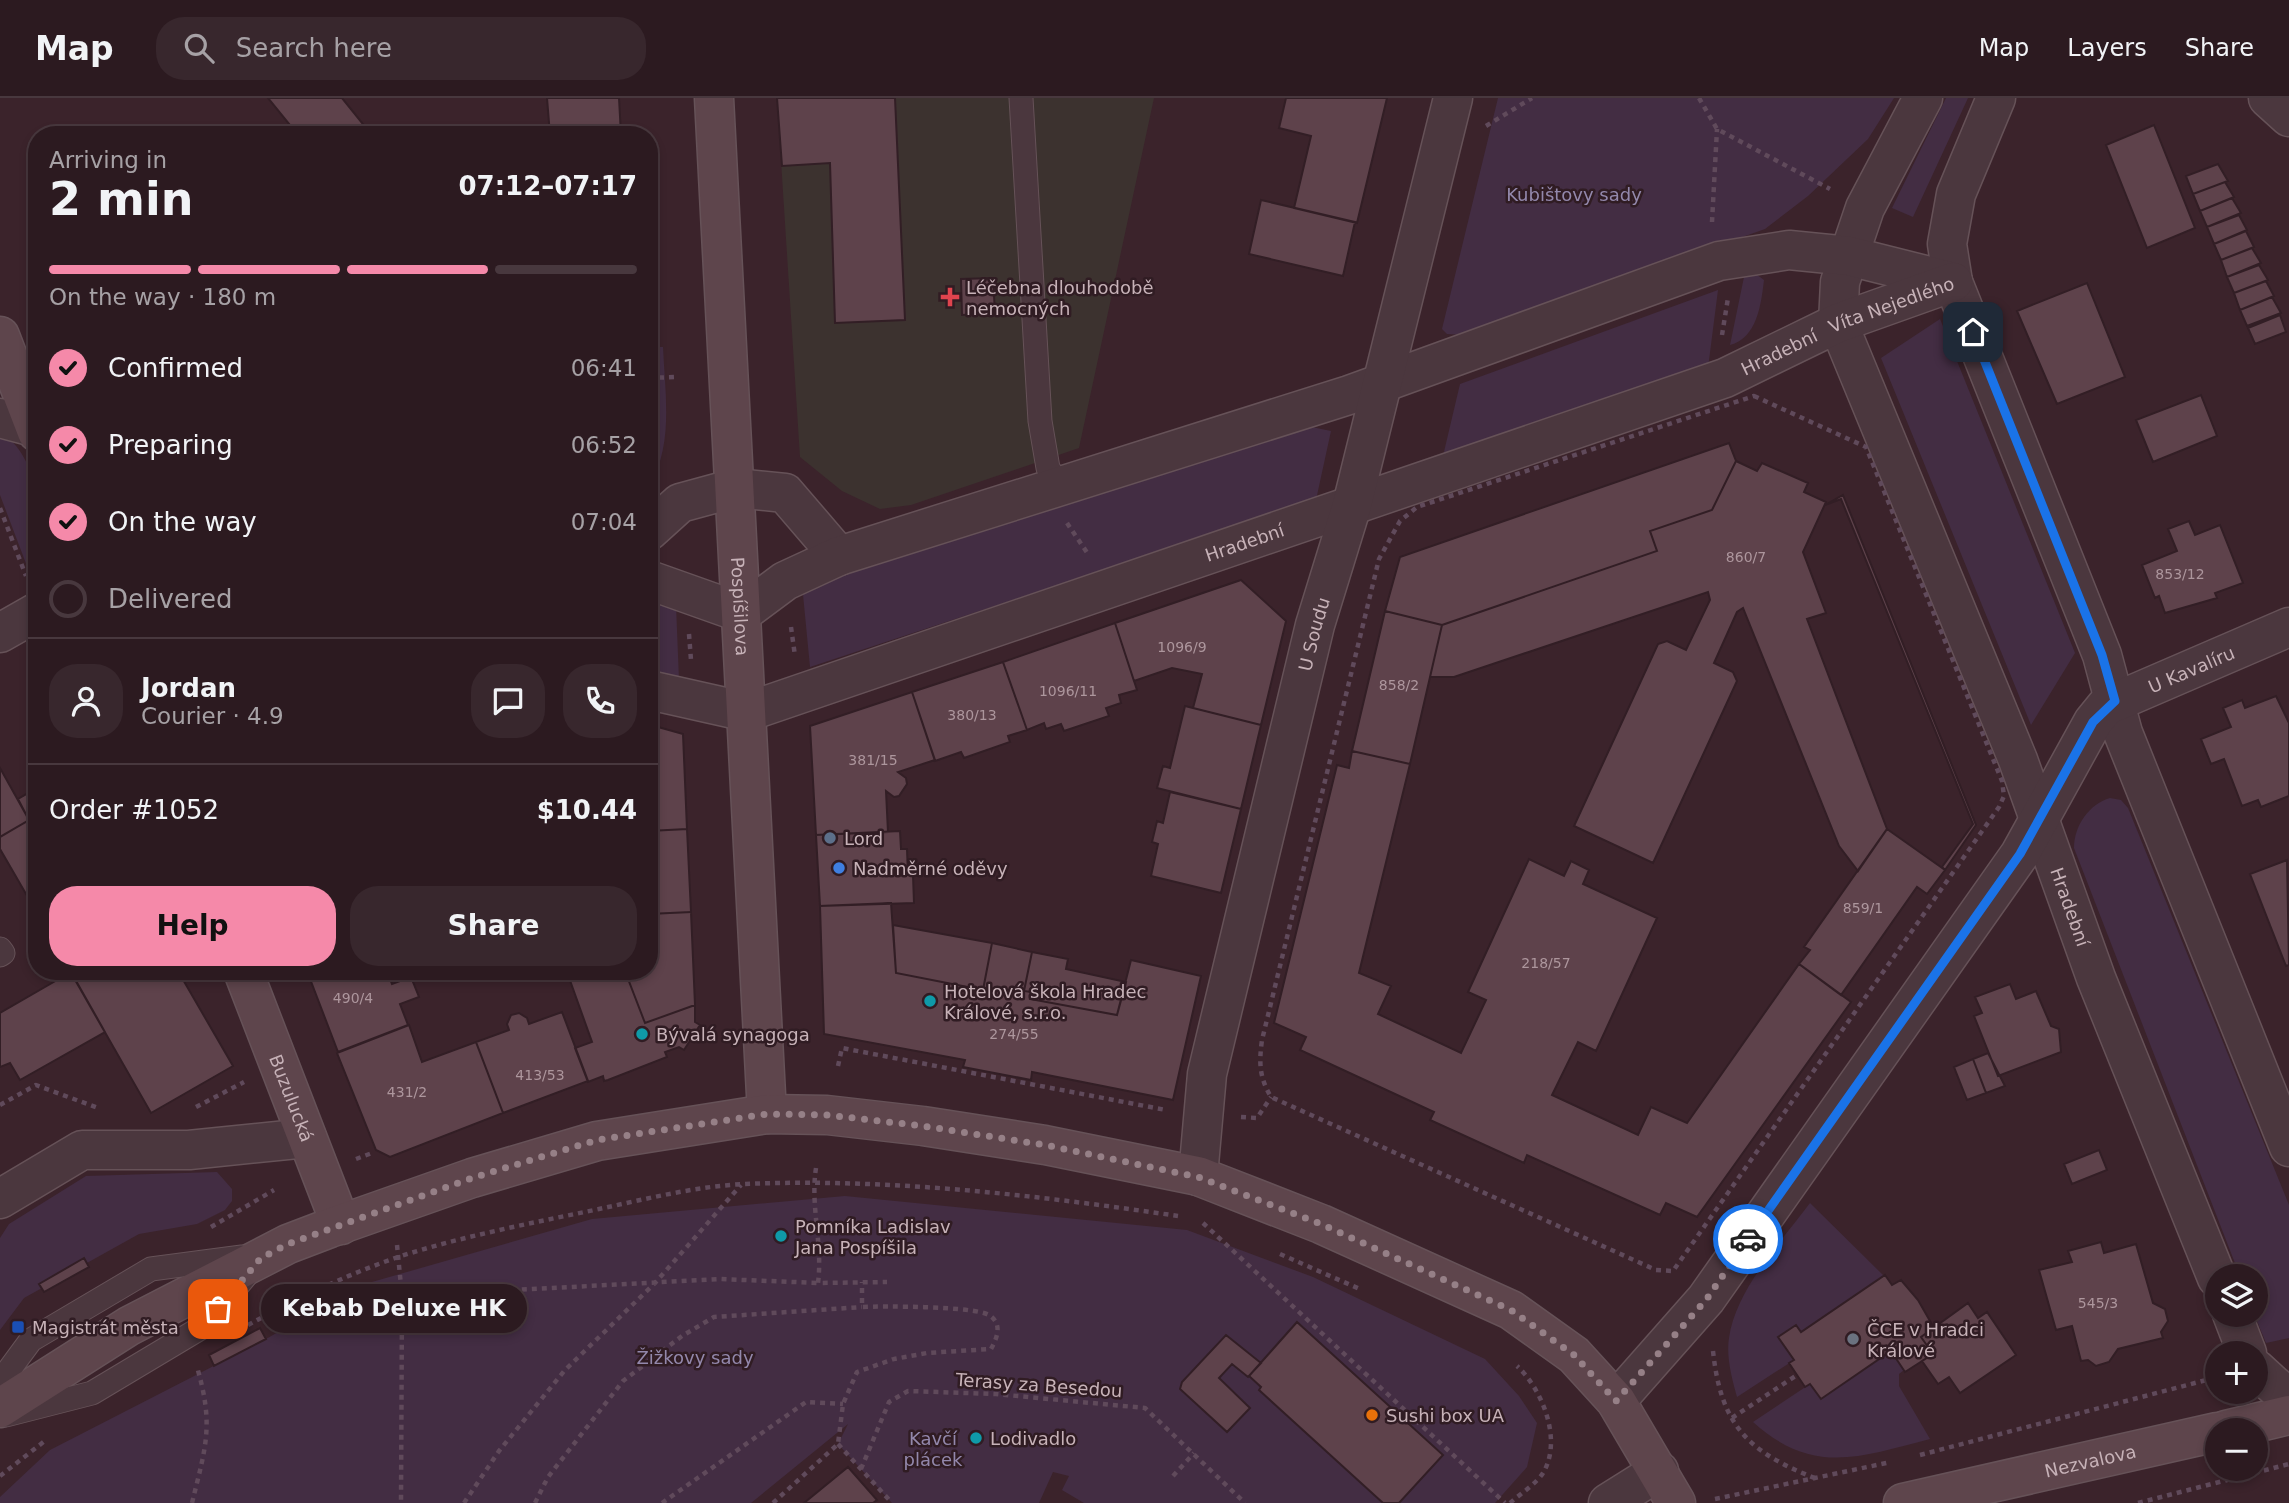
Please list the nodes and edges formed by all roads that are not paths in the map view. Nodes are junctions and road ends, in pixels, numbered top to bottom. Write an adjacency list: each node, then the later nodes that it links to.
1 (714, 98): 14 (street, Pospíšilova)
2 (1021, 98): 15 (lane)
3 (1453, 98): 12 (street, U Soudu)
4 (1923, 98): 8 (street, Víta Nejedlého)
5 (1996, 98): 9 (street, Víta Nejedlého)
6 (2268, 98): 7 (street)
7 (2289, 117)
8 (1849, 256): 9 (street); 10 (street, Víta Nejedlého); 12 (street)
9 (1953, 282): 10 (street, Víta Nejedlého); 25 (street)
10 (1838, 323): 16 (street, Hradební); 27 (street, Hradební)
11 (0, 336): 13 (street)
12 (1382, 384): 15 (street); 16 (street, U Soudu)
13 (27, 426)
14 (735, 488): 17 (street); 18 (street); 21 (street, Pospíšilova)
15 (1052, 488): 18 (street)
16 (1352, 505): 26 (street, Hradební); 34 (street, U Soudu)
17 (658, 523)
18 (839, 556): 21 (street)
19 (658, 583): 21 (street)
20 (28, 603): 23 (street)
21 (742, 613): 26 (street, Pospíšilova)
22 (2289, 627): 25 (street, U Kavalíru)
23 (0, 633)
24 (658, 692): 26 (street)
25 (2115, 701): 27 (street, U Kavalíru); 33 (street)
26 (747, 712): 31 (street, Pospíšilova)
27 (2040, 819): 38 (street, Hradební); 42 (street, U Kavalíru)
28 (0, 949): 29 (lane)
29 (0, 955)
30 (246, 980): 32 (street, Buzulucká)
31 (767, 1114): 34 (street); 36 (street)
32 (307, 1138): 35 (street); 36 (street, Buzulucká)
33 (2289, 1147)
34 (1198, 1177): 42 (street)
35 (0, 1199)
36 (341, 1225): 37 (street)
37 (265, 1256): 40 (lane); 43 (street); 45 (lane)
38 (2211, 1264)
39 (2268, 1380): 41 (street)
40 (0, 1382)
41 (2289, 1399)
42 (1616, 1401): 48 (street)
43 (0, 1408)
44 (2289, 1415): 46 (street)
45 (0, 1417)
46 (2268, 1420)
47 (2205, 1435): 49 (street, Nezvalova)
48 (1682, 1491): 50 (street)
49 (1961, 1497): 51 (street, Nezvalova)
50 (1608, 1503)
51 (1903, 1503)

